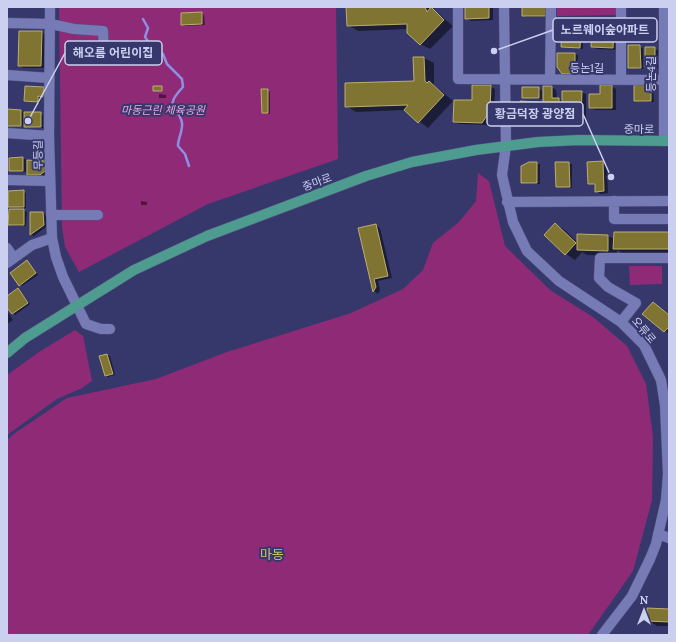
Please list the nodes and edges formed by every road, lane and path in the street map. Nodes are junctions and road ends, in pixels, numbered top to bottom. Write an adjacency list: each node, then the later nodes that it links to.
1 (50, 7): 8 (street, 무등길)
2 (458, 7): 12 (street, 등논1길)
3 (504, 7): 12 (street, 오류로)
4 (551, 7): 13 (street)
5 (622, 7): 14 (street)
6 (664, 7): 15 (street, 등논4길)
7 (7, 23): 8 (street)
8 (51, 24): 9 (street); 11 (street, 무등길)
9 (104, 53)
10 (7, 75): 11 (street)
11 (49, 78): 17 (street, 무등길)
12 (504, 80): 13 (street, 등논1길); 19 (street, 오류로)
13 (550, 80): 14 (street, 등논1길)
14 (621, 80): 15 (street, 등논1길)
15 (666, 80): 18 (street, 등논4길)
16 (7, 133): 17 (street)
17 (49, 136): 21 (street, 무등길)
18 (666, 141): 19 (main road, 중마로)
19 (506, 145): 24 (street, 오류로); 32 (main road, 중마로)
20 (7, 180): 21 (street)
21 (50, 181): 25 (street, 무등길)
22 (614, 201): 23 (street); 24 (street); 27 (street)
23 (669, 201)
24 (507, 202): 33 (street, 오류로)
25 (51, 215): 26 (street); 28 (street, 무등길)
26 (98, 216)
27 (669, 219)
28 (52, 238): 31 (street); 32 (street, 무등길)
29 (7, 248): 31 (street)
30 (669, 258): 33 (street)
31 (10, 260)
32 (76, 305): 34 (street, 무등길); 35 (main road, 중마로)
33 (621, 322): 36 (street, 오류로)
34 (110, 329)
35 (7, 353)
36 (668, 500): 37 (street, 오류로)
37 (658, 534): 38 (street); 39 (street, 오류로)
38 (669, 538)
39 (602, 635)

